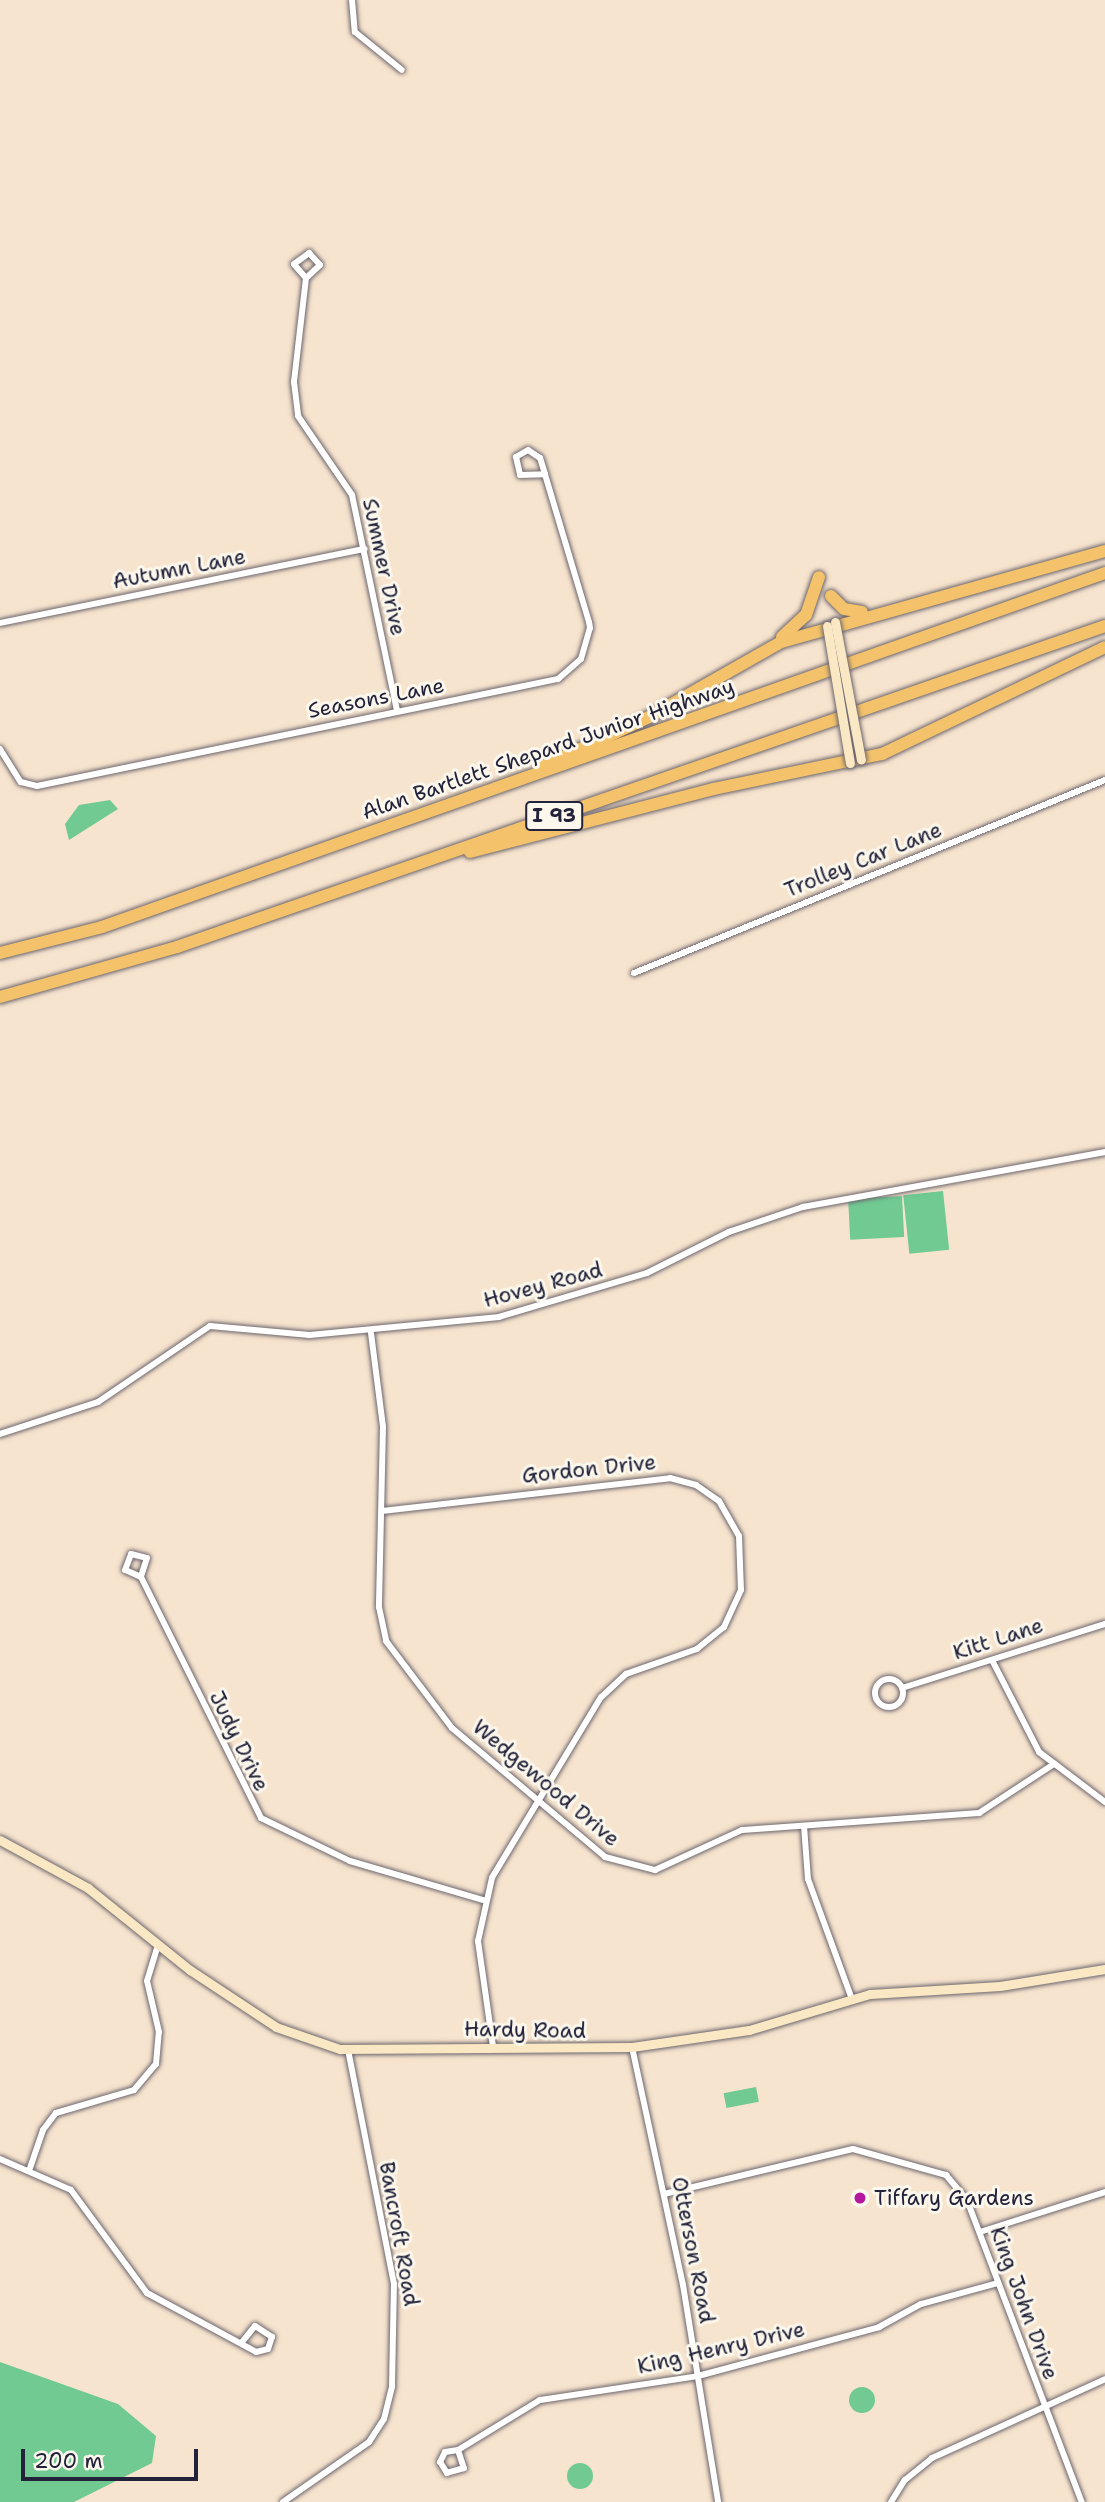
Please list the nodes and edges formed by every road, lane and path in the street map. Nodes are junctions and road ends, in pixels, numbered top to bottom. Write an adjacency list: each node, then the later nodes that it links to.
1 (352, 0): 2 (street)
2 (402, 70)
3 (306, 278): 3 (street, Summer Drive); 5 (street, Summer Drive)
4 (545, 474): 4 (street); 16 (street, Seasons Lane)
5 (365, 549): 11 (street, Autumn Lane); 16 (street, Summer Drive)
6 (1105, 551): 10 (highway)
7 (1105, 573): 19 (highway, Alan Bartlett Shepard Junior Highway / I 93)
8 (819, 577): 14 (highway)
9 (831, 596): 10 (highway)
10 (873, 612): 12 (highway)
11 (0, 622)
12 (831, 624): 14 (highway); 18 (street, bridge)
13 (1105, 626): 21 (highway, I 93)
14 (767, 647): 19 (highway)
15 (1105, 647): 18 (highway)
16 (397, 711): 17 (street, Seasons Lane)
17 (0, 750)
18 (855, 762): 21 (highway)
19 (533, 774): 22 (highway, Alan Bartlett Shepard Junior Highway / I 93)
20 (1105, 780): 23 (street, Trolley Car Lane)
21 (452, 853): 24 (highway, I 93)
22 (0, 953)
23 (634, 973)
24 (0, 997)
25 (1105, 1152): 26 (street, Hovey Road)
26 (372, 1333): 27 (street, Hovey Road); 28 (street, Wedgewood Drive)
27 (0, 1434)
28 (382, 1511): 35 (street, Wedgewood Drive); 35 (street, Gordon Drive)
29 (141, 1577): 29 (street, Judy Drive); 38 (street, Judy Drive)
30 (1105, 1624): 31 (street, Kitt Lane)
31 (992, 1660): 32 (street, Kitt Lane); 33 (street)
32 (902, 1688): 32 (street, Kitt Lane)
33 (1054, 1764): 34 (street); 36 (street, Wedgewood Drive)
34 (1104, 1798)
35 (539, 1800): 36 (street, Wedgewood Drive); 38 (street, Gordon Drive)
36 (804, 1826): 41 (street)
37 (0, 1840): 39 (street, Hardy Road)
38 (483, 1900): 42 (street, Gordon Drive)
39 (158, 1945): 44 (street, Hardy Road); 46 (street)
40 (1105, 1969): 41 (street, Hardy Road)
41 (852, 1999): 43 (street, Hardy Road)
42 (493, 2046): 43 (street, Hardy Road); 44 (street, Hardy Road)
43 (632, 2047): 48 (street, Otterson Road)
44 (348, 2049): 56 (street, Bancroft Road)
45 (0, 2159): 46 (street)
46 (30, 2168): 51 (street)
47 (1105, 2192): 49 (street)
48 (664, 2194): 49 (street, King John Drive); 52 (street, Otterson Road)
49 (979, 2232): 50 (street, King John Drive)
50 (998, 2283): 52 (street, King Henry Drive); 54 (street, King John Drive)
51 (241, 2343): 51 (street)
52 (698, 2376): 55 (street, King Henry Drive); 57 (street, Otterson Road)
53 (1105, 2379): 54 (street)
54 (1045, 2407): 58 (street); 59 (street, King John Drive)
55 (458, 2450): 55 (street)
56 (284, 2502)
57 (719, 2502)
58 (891, 2502)
59 (1082, 2502)

